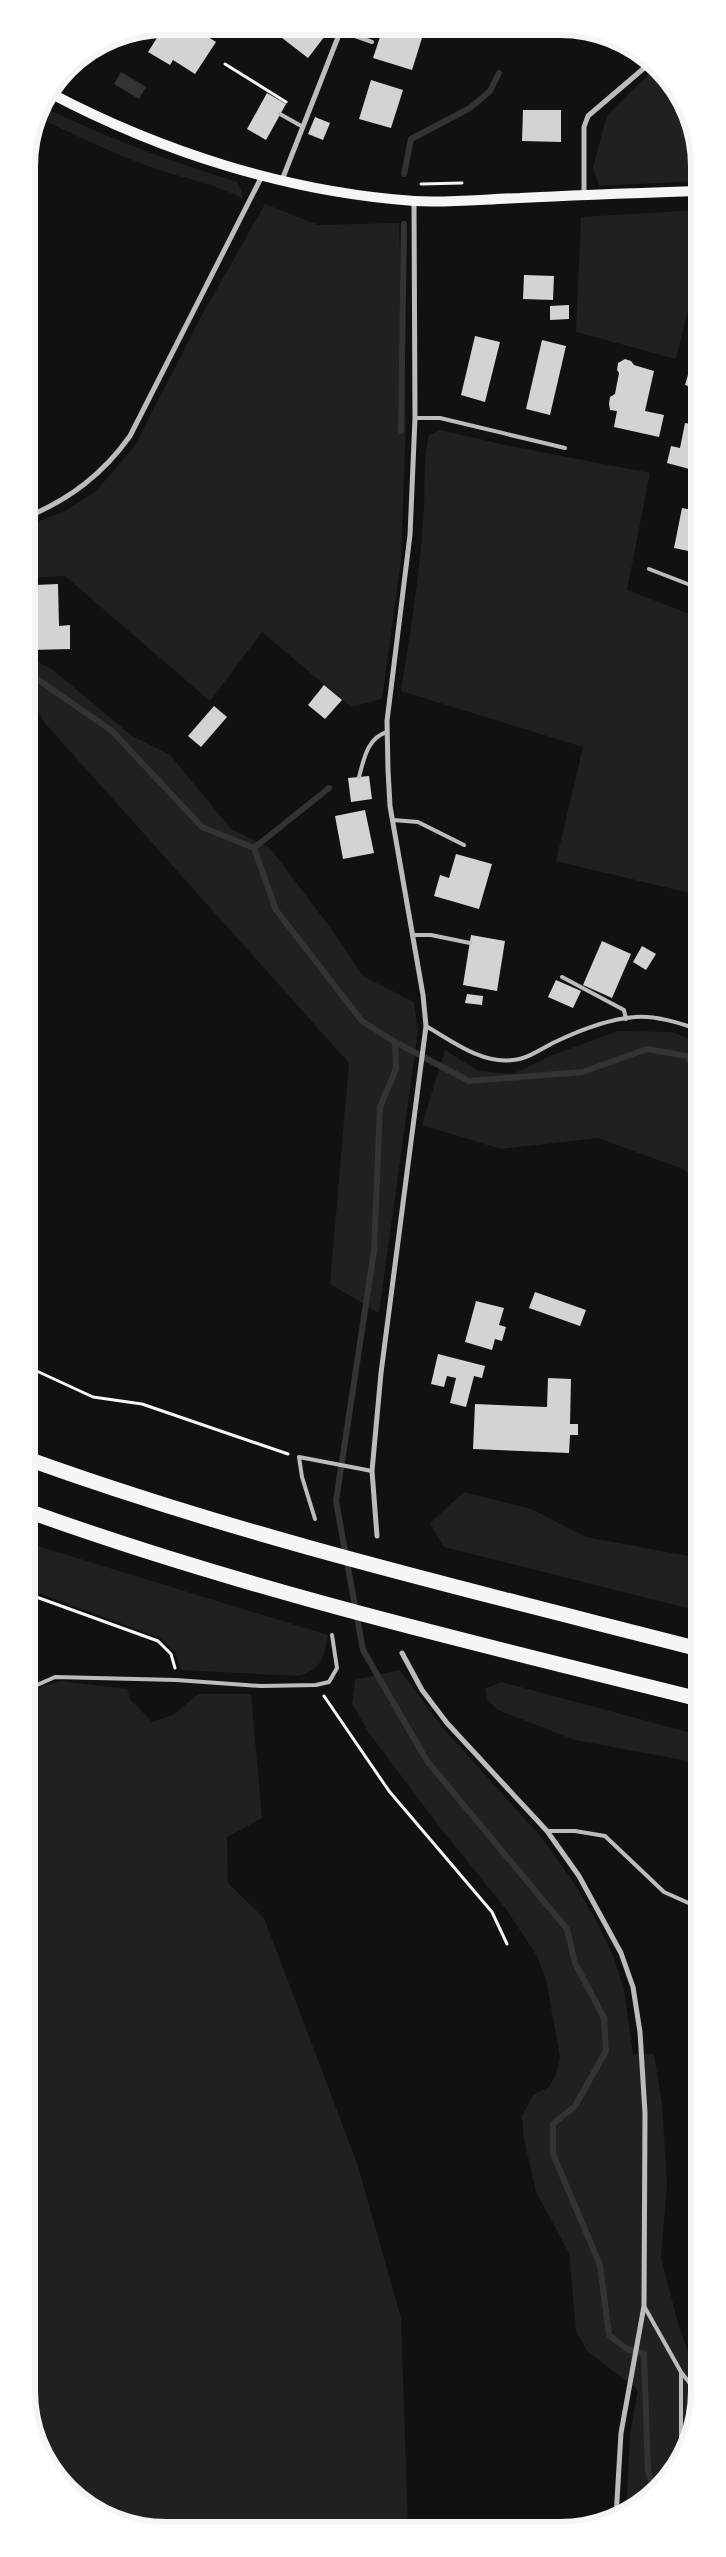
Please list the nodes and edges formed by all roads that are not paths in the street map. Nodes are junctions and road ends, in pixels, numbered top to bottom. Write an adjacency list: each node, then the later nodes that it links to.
1 (339, 35): 7 (street)
2 (355, 35): 3 (lane)
3 (372, 42)
4 (645, 67): 11 (street)
5 (55, 96): 8 (main road)
6 (280, 114): 7 (lane)
7 (303, 127): 9 (street)
8 (262, 176): 9 (main road); 15 (street)
9 (282, 182): 12 (main road)
10 (691, 192): 11 (main road)
11 (584, 195): 12 (main road)
12 (414, 201): 13 (street)
13 (415, 418): 14 (lane); 18 (street)
14 (565, 448)
15 (35, 513)
16 (649, 570): 17 (lane)
17 (691, 585)
18 (387, 732): 19 (lane); 20 (street)
19 (358, 777)
20 (393, 820): 21 (lane); 22 (street)
21 (464, 845)
22 (413, 935): 23 (lane); 26 (street)
23 (470, 944)
24 (562, 977): 25 (lane)
25 (626, 1019): 26 (lane); 27 (lane)
26 (426, 1026): 29 (street)
27 (691, 1027)
28 (35, 1462): 34 (highway)
29 (372, 1471): 31 (lane); 32 (street)
30 (35, 1514): 37 (highway)
31 (315, 1519)
32 (377, 1536)
33 (332, 1635): 36 (lane)
34 (691, 1647)
35 (402, 1653): 38 (street)
36 (35, 1686)
37 (691, 1697)
38 (547, 1831): 39 (lane); 40 (street)
39 (691, 1905)
40 (644, 2306): 41 (lane); 44 (street)
41 (681, 2372): 42 (lane); 43 (lane)
42 (691, 2384)
43 (681, 2441)
44 (617, 2509)

